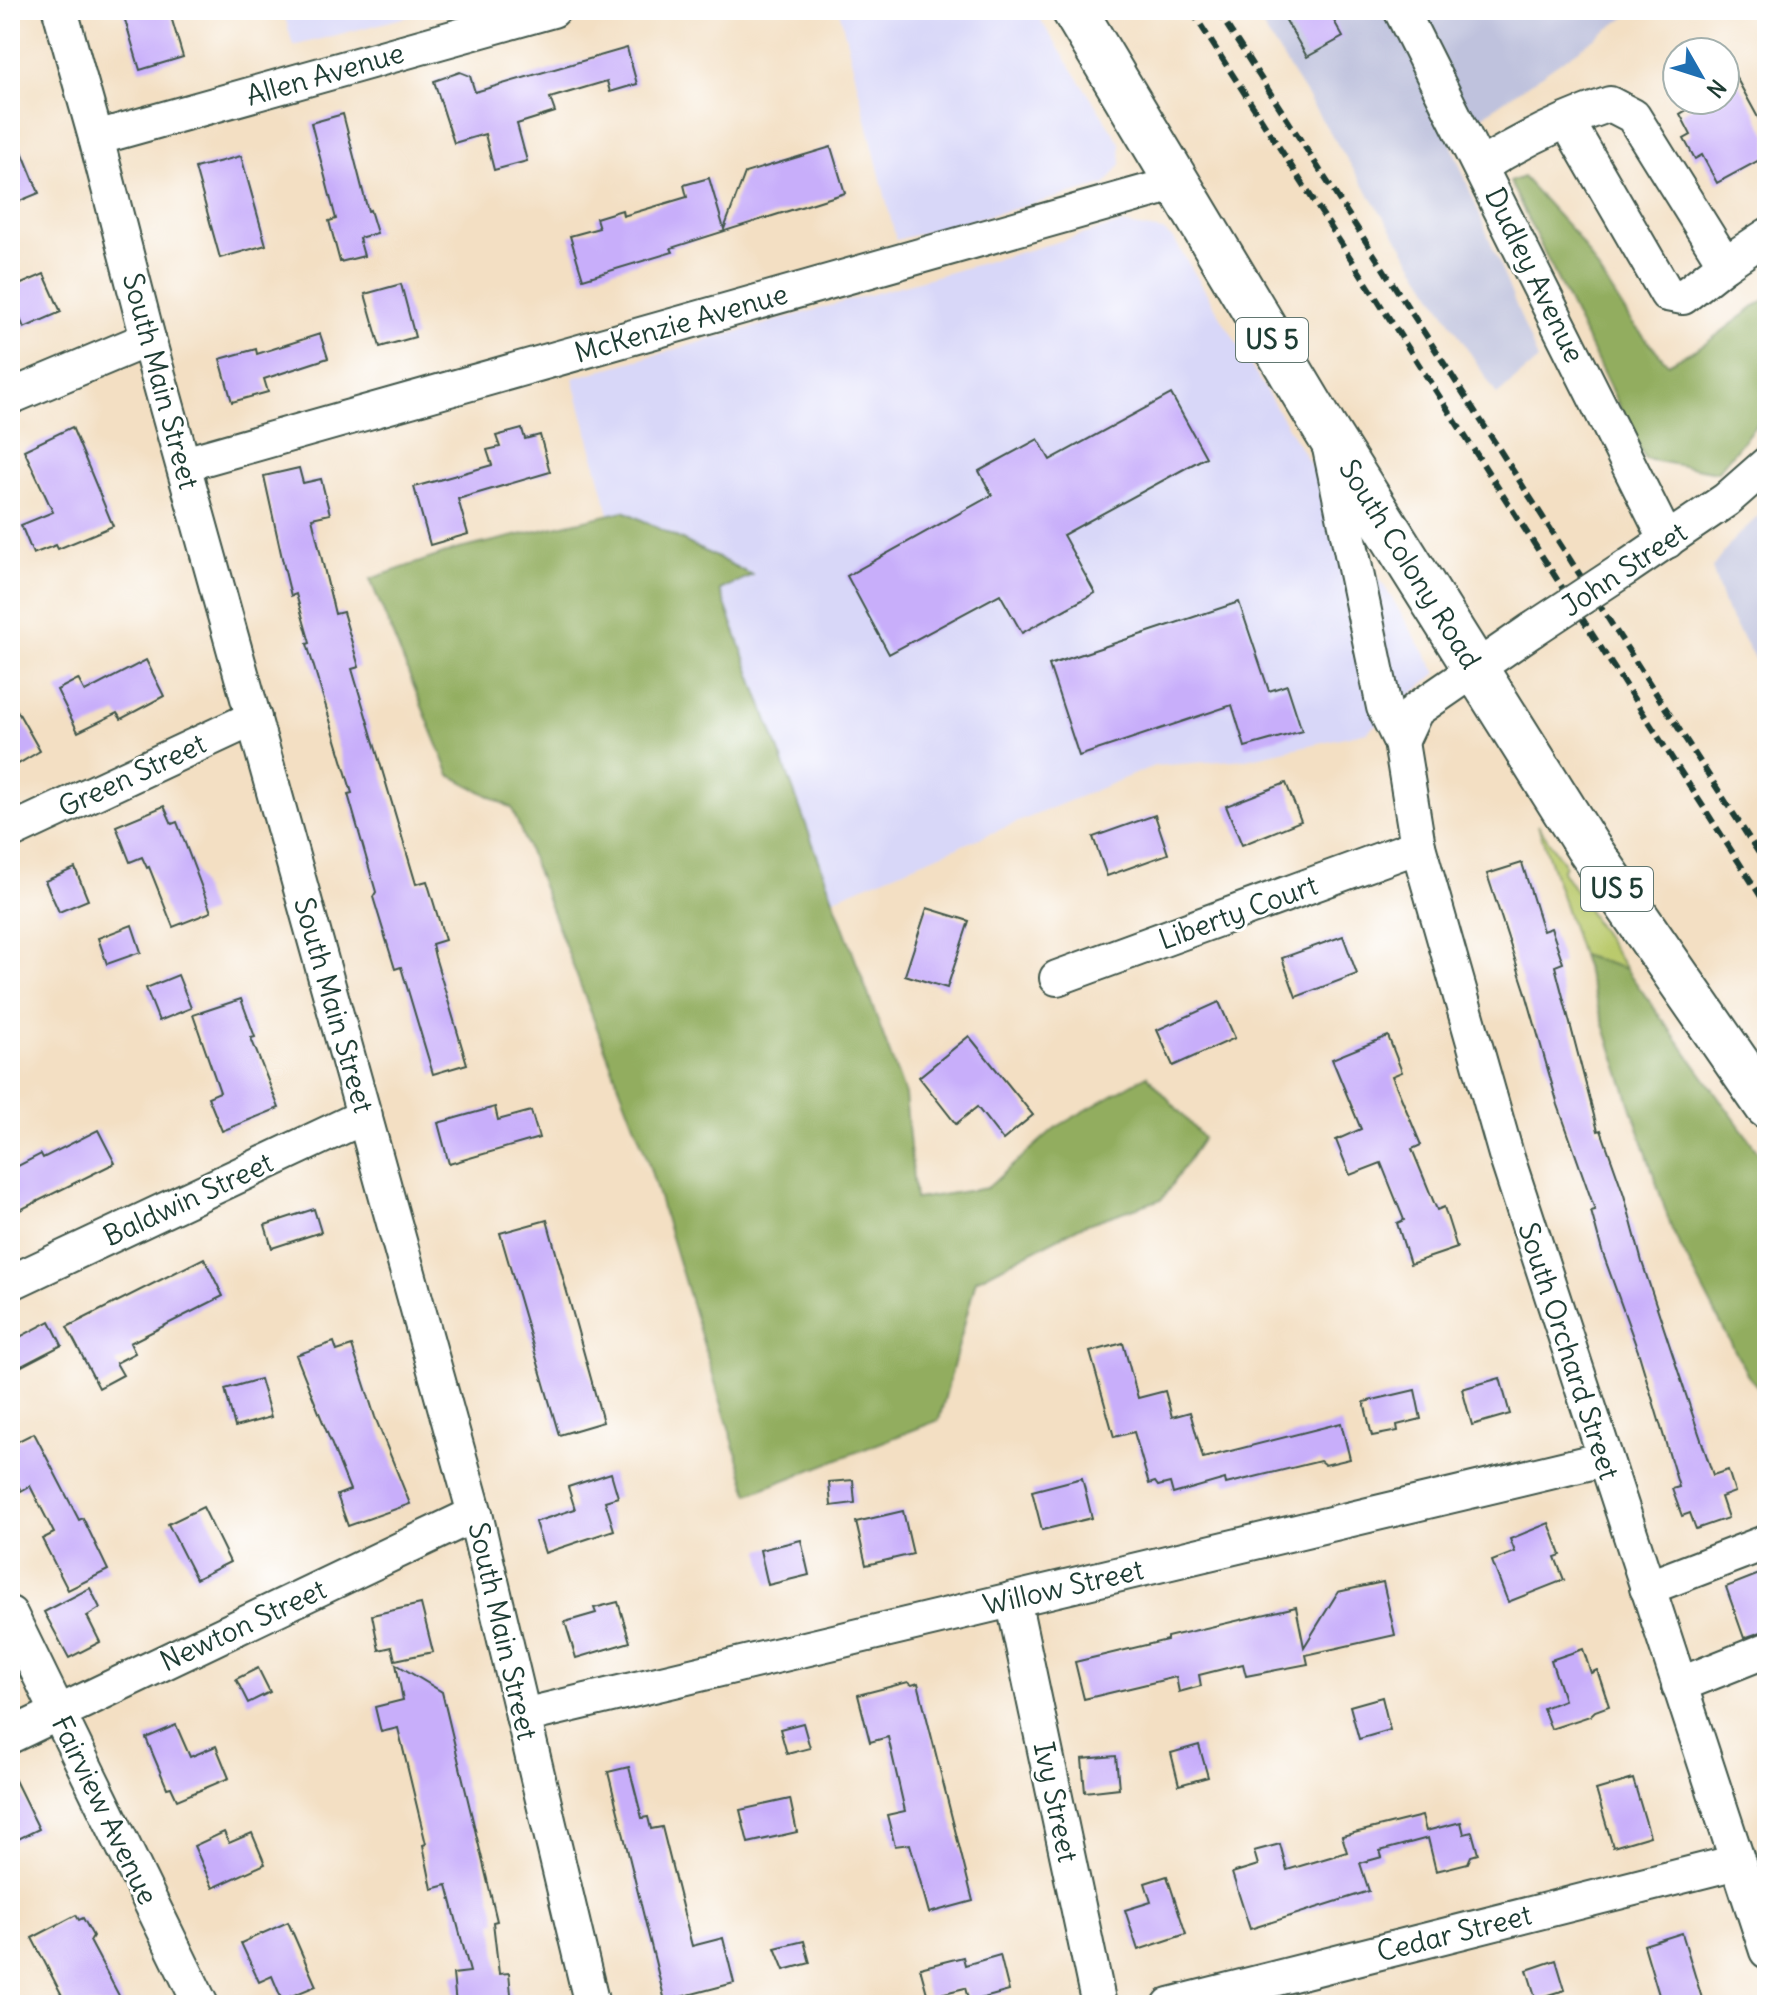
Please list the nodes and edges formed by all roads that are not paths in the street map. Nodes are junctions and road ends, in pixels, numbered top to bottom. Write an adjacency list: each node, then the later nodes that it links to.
1 (60, 10): 6 (street, South Main Street)
2 (553, 10): 6 (street, Allen Avenue)
3 (1074, 10): 8 (main road, South Colony Road / US 5)
4 (1401, 10): 7 (street, Dudley Avenue)
5 (1567, 121): 7 (street); 10 (street); 10 (street)
6 (96, 138): 11 (street, South Main Street)
7 (1481, 166): 16 (street, Dudley Avenue)
8 (1178, 183): 13 (main road, South Colony Road / US 5); 14 (street, McKenzie Avenue)
9 (1767, 236): 10 (street)
10 (1725, 264)
11 (148, 339): 12 (street); 14 (street, South Main Street)
12 (10, 397)
13 (1325, 429): 17 (main road, South Colony Road / US 5); 19 (street, South Orchard Street)
14 (184, 464): 18 (street, South Main Street)
15 (1767, 464): 16 (street, John Street)
16 (1667, 541): 17 (street, John Street, bridge)
17 (1475, 668): 19 (street); 23 (main road, South Colony Road / US 5)
18 (254, 718): 20 (street, Green Street); 24 (street, South Main Street)
19 (1401, 742): 21 (street, South Orchard Street)
20 (10, 832)
21 (1418, 846): 22 (street, Liberty Court); 26 (street, South Orchard Street)
22 (1057, 978)
23 (1767, 1106)
24 (365, 1116): 25 (street, Baldwin Street); 27 (street, South Main Street)
25 (10, 1283)
26 (1604, 1459): 29 (street, South Orchard Street); 30 (street, Willow Street)
27 (475, 1514): 34 (street, Newton Street); 35 (street, South Main Street)
28 (1767, 1542): 29 (street)
29 (1647, 1588): 33 (street, South Orchard Street)
30 (1013, 1599): 35 (street, Willow Street); 41 (street, Ivy Street)
31 (10, 1614): 34 (street, Fairview Avenue)
32 (1767, 1650): 33 (street)
33 (1679, 1685): 37 (street, South Orchard Street)
34 (58, 1713): 36 (street, Newton Street); 39 (street, Fairview Avenue)
35 (523, 1716): 40 (street, South Main Street)
36 (10, 1736)
37 (1737, 1862): 38 (street, South Orchard Street); 42 (street, Cedar Street)
38 (1767, 1951)
39 (201, 2005)
40 (592, 2005)
41 (1099, 2005)
42 (1170, 2005)

